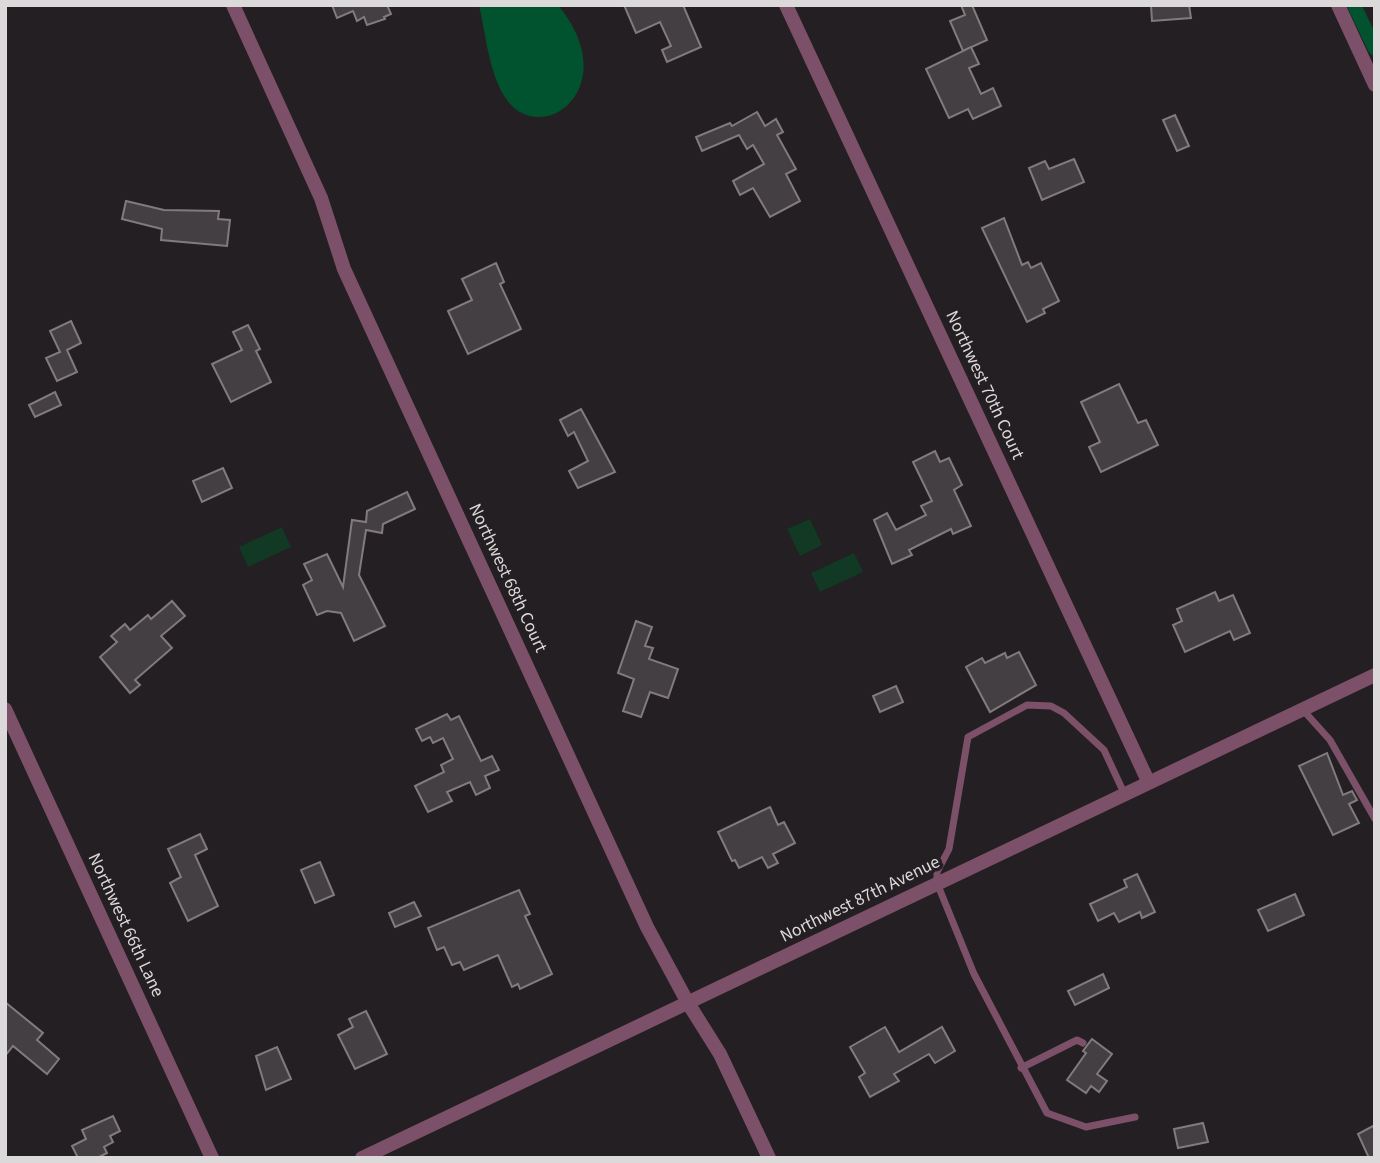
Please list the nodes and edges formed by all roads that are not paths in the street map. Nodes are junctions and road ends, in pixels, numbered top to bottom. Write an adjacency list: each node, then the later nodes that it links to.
1 (233, 5): 12 (street, Northwest 68th Court)
2 (786, 5): 8 (street, Northwest 70th Court)
3 (1338, 5): 4 (street)
4 (1375, 85)
5 (1375, 675): 7 (street, Northwest 87th Avenue)
6 (5, 709): 16 (street, Northwest 66th Lane)
7 (1302, 709): 8 (street, Northwest 87th Avenue); 10 (lane)
8 (1148, 781): 9 (street, Northwest 87th Avenue)
9 (1125, 793): 11 (street, Northwest 87th Avenue); 11 (lane)
10 (1375, 819)
11 (937, 883): 12 (street, Northwest 87th Avenue); 14 (lane)
12 (688, 1003): 17 (street, Northwest 87th Avenue); 18 (street, Northwest 68th Court)
13 (1083, 1043): 14 (lane)
14 (1021, 1068): 15 (lane)
15 (1135, 1118)
16 (212, 1158)
17 (362, 1158)
18 (769, 1158)

